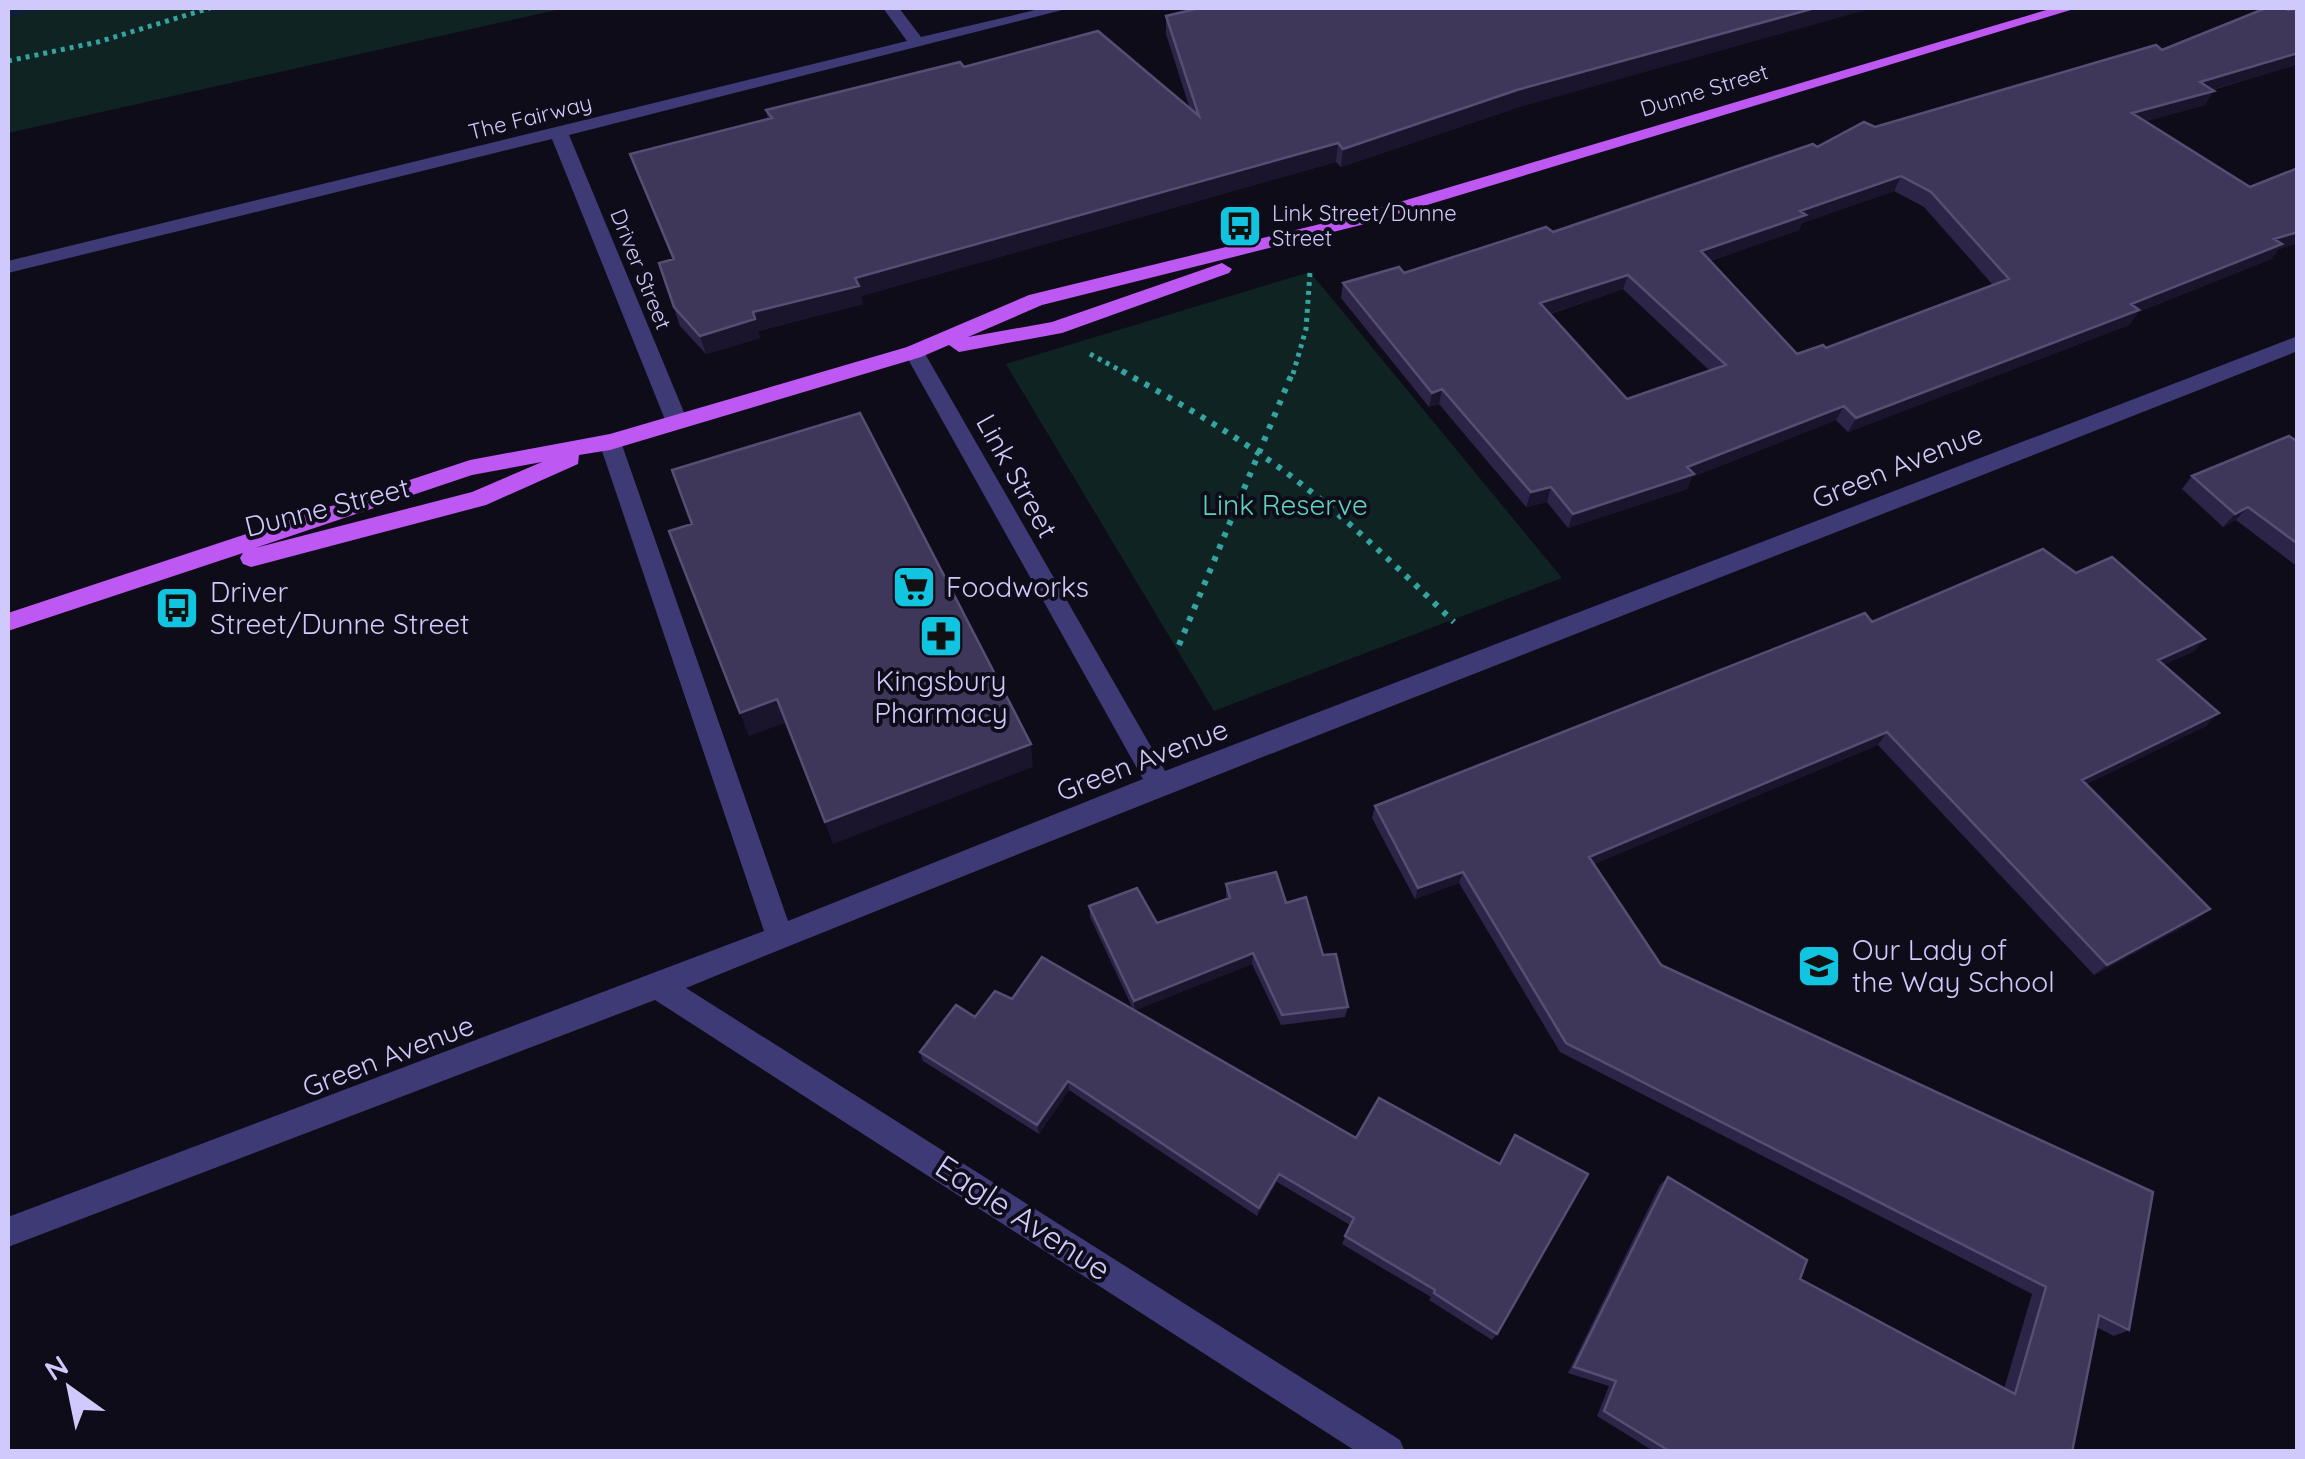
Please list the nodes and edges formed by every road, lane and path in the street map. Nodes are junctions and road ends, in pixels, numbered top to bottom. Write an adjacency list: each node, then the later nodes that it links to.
1 (210, 8): 6 (path)
2 (891, 8): 5 (street)
3 (1062, 8): 5 (street, The Fairway)
4 (2069, 8): 8 (main road, Dunne Street)
5 (917, 43): 7 (street, The Fairway)
6 (8, 61)
7 (560, 133): 9 (street, The Fairway); 14 (street, Driver Street)
8 (1354, 221): 12 (main road, Dunne Street); 12 (main road, Dunne Street)
9 (8, 268)
10 (1310, 272): 16 (path)
11 (2298, 343): 21 (street, Green Avenue)
12 (914, 352): 14 (main road, Dunne Street); 21 (street, Link Street)
13 (1088, 353): 16 (path)
14 (677, 422): 15 (main road, Dunne Street)
15 (610, 442): 17 (main road, Dunne Street); 17 (main road, Dunne Street); 22 (street)
16 (1258, 455): 19 (path); 20 (path)
17 (52, 609): 18 (main road, Dunne Street)
18 (8, 622)
19 (1454, 622)
20 (1179, 645)
21 (1159, 784): 22 (street, Green Avenue)
22 (780, 938): 23 (street, Green Avenue)
23 (658, 986): 24 (street, Green Avenue); 25 (street, Eagle Avenue)
24 (8, 1232)
25 (1388, 1452)

